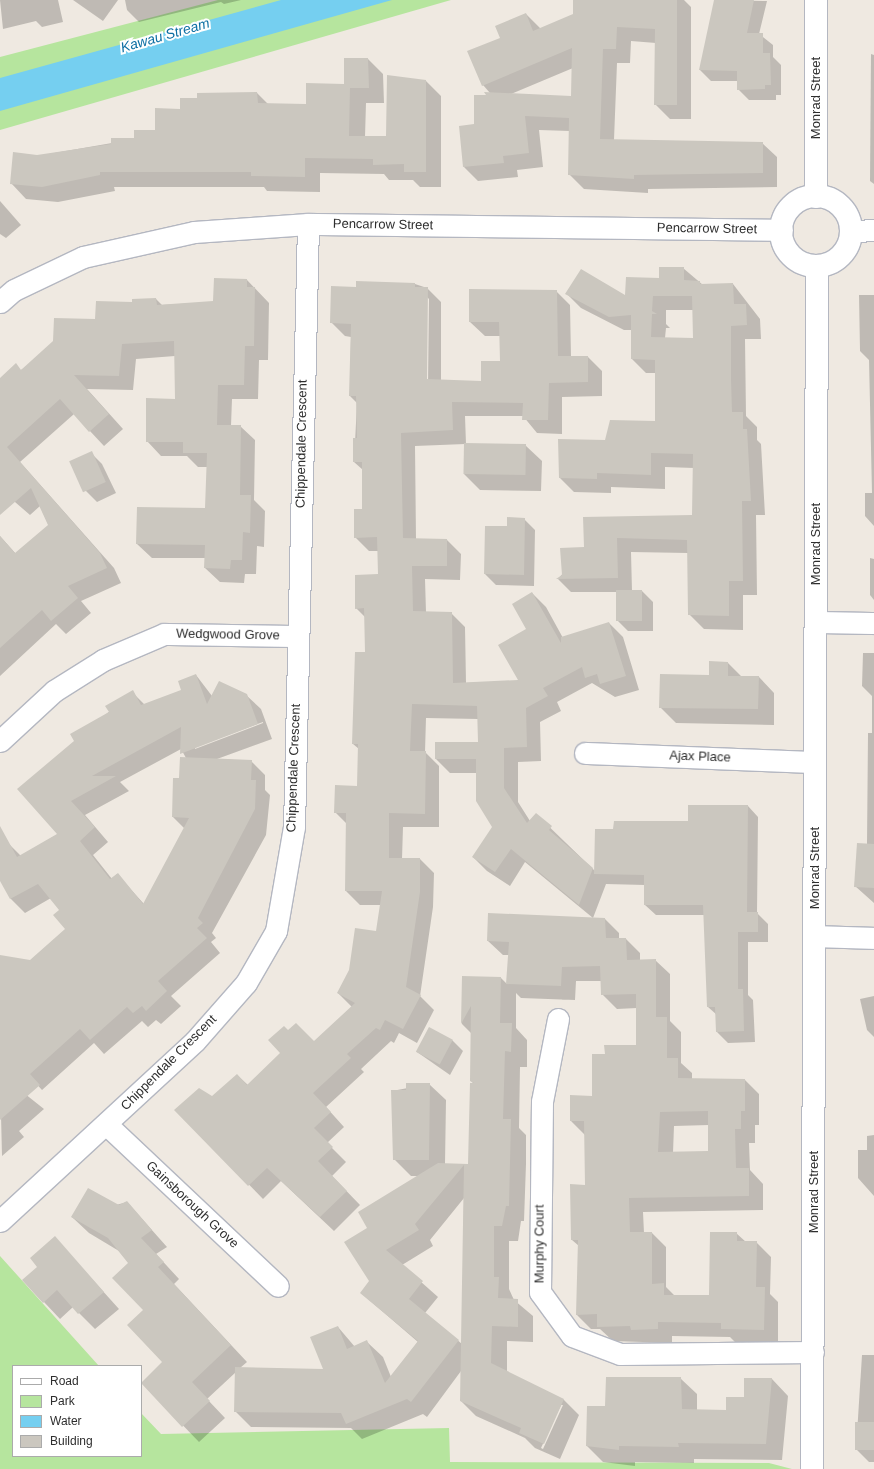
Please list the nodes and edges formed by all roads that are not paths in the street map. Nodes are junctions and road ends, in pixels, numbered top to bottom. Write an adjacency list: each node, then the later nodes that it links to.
1 (816, 0): 2 (street, Monrad Street)
2 (816, 197): 4 (street); 6 (street)
3 (308, 224): 4 (street, Pencarrow Street); 8 (street, Pencarrow Street); 11 (street, Chippendale Crescent)
4 (782, 230): 7 (street)
5 (874, 230): 6 (street)
6 (852, 231): 7 (street)
7 (816, 266): 9 (street, Monrad Street)
8 (0, 302)
9 (816, 622): 10 (street); 14 (street, Monrad Street)
10 (874, 623)
11 (298, 636): 12 (street, Wedgwood Grove); 18 (street, Chippendale Crescent)
12 (0, 741)
13 (585, 753): 14 (street, Ajax Place)
14 (814, 762): 15 (street, Monrad Street)
15 (815, 936): 16 (street); 21 (street, Monrad Street)
16 (874, 938)
17 (558, 1019): 21 (street, Murphy Court)
18 (106, 1124): 19 (street, Chippendale Crescent); 20 (street, Gainsborough Grove)
19 (0, 1221)
20 (278, 1286)
21 (813, 1352): 22 (street, Monrad Street)
22 (812, 1469)

